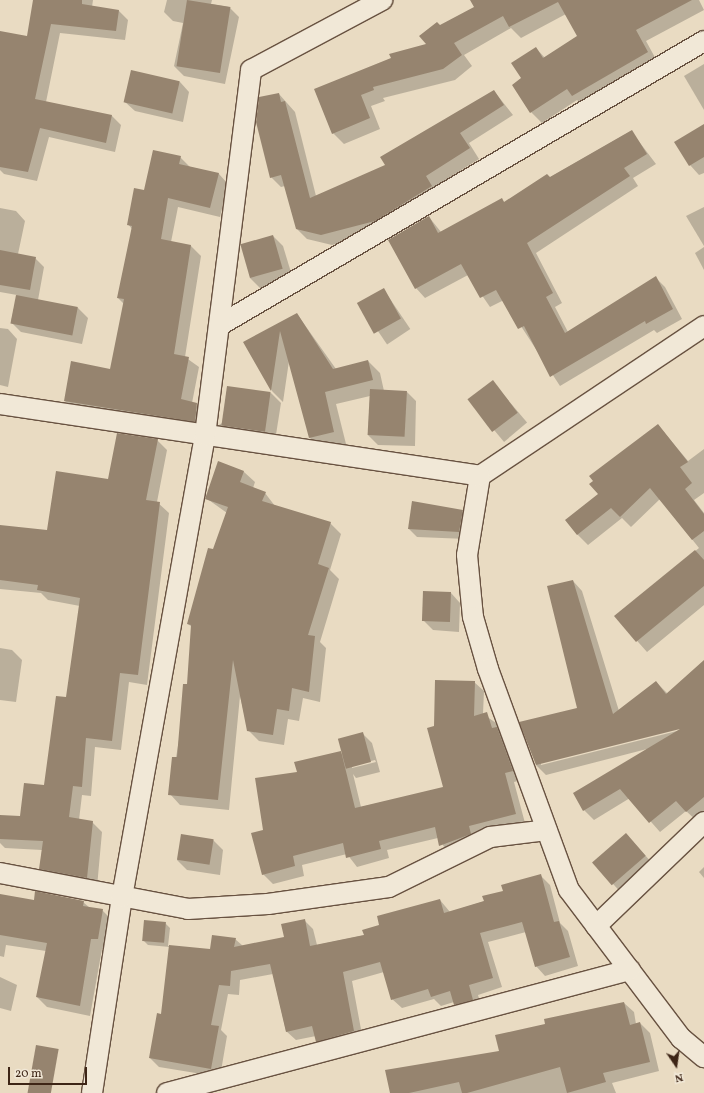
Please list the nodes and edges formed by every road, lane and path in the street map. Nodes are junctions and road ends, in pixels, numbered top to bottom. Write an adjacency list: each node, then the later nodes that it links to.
1 (382, 0): 3 (street)
2 (704, 41): 3 (street)
3 (220, 325): 6 (street)
4 (704, 326): 7 (street)
5 (0, 404): 6 (street)
6 (204, 435): 7 (street); 11 (street)
7 (480, 476): 9 (street)
8 (704, 822): 12 (street)
9 (547, 830): 11 (street); 12 (street)
10 (0, 873): 11 (street)
11 (122, 897): 15 (street)
12 (596, 926): 13 (street)
13 (630, 970): 14 (street); 16 (street)
14 (704, 1057)
15 (92, 1093)
16 (168, 1093)

